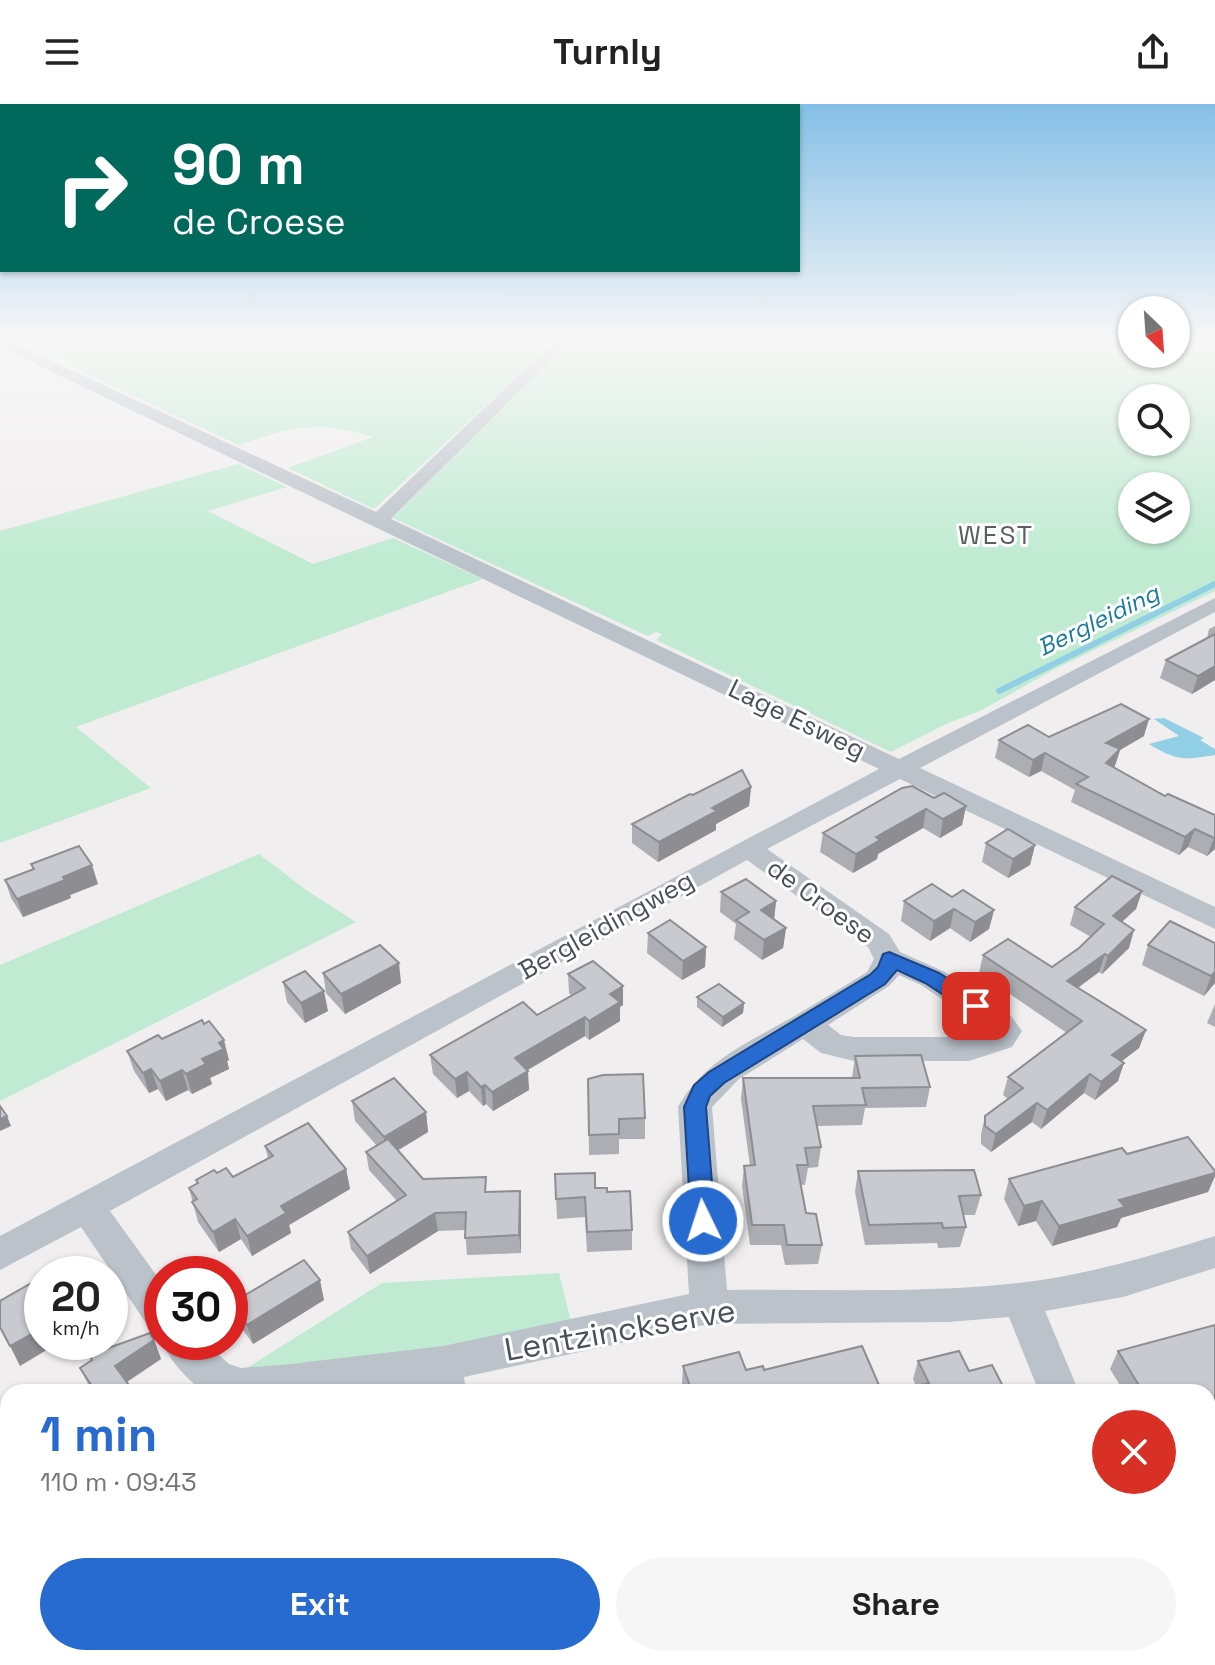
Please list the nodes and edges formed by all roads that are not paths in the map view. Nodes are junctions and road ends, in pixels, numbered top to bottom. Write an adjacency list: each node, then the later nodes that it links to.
1 (145, 410): 3 (street, Lage Esweg)
2 (492, 410): 3 (street)
3 (378, 521): 5 (street, Lage Esweg)
4 (1215, 604): 5 (street, Bergleidingweg)
5 (902, 769): 6 (street, Bergleidingweg); 7 (street, Lage Esweg)
6 (748, 848): 8 (street, de Croese); 10 (street, Bergleidingweg)
7 (1215, 919)
8 (889, 959): 9 (street, de Croese); 9 (street, de Croese)
9 (805, 1024): 15 (street, de Croese)
10 (87, 1207): 12 (street, Bergleidingweg); 13 (street)
11 (1215, 1252): 14 (street, Lentzinckserve)
12 (0, 1254)
13 (144, 1288)
14 (1021, 1299): 15 (street, Lentzinckserve); 20 (street)
15 (709, 1307): 17 (street, Lentzinckserve)
16 (195, 1360): 18 (street, Lentzinckserve)
17 (444, 1378): 19 (street, Lentzinckserve)
18 (234, 1384)
19 (292, 1384)
20 (1056, 1384)

